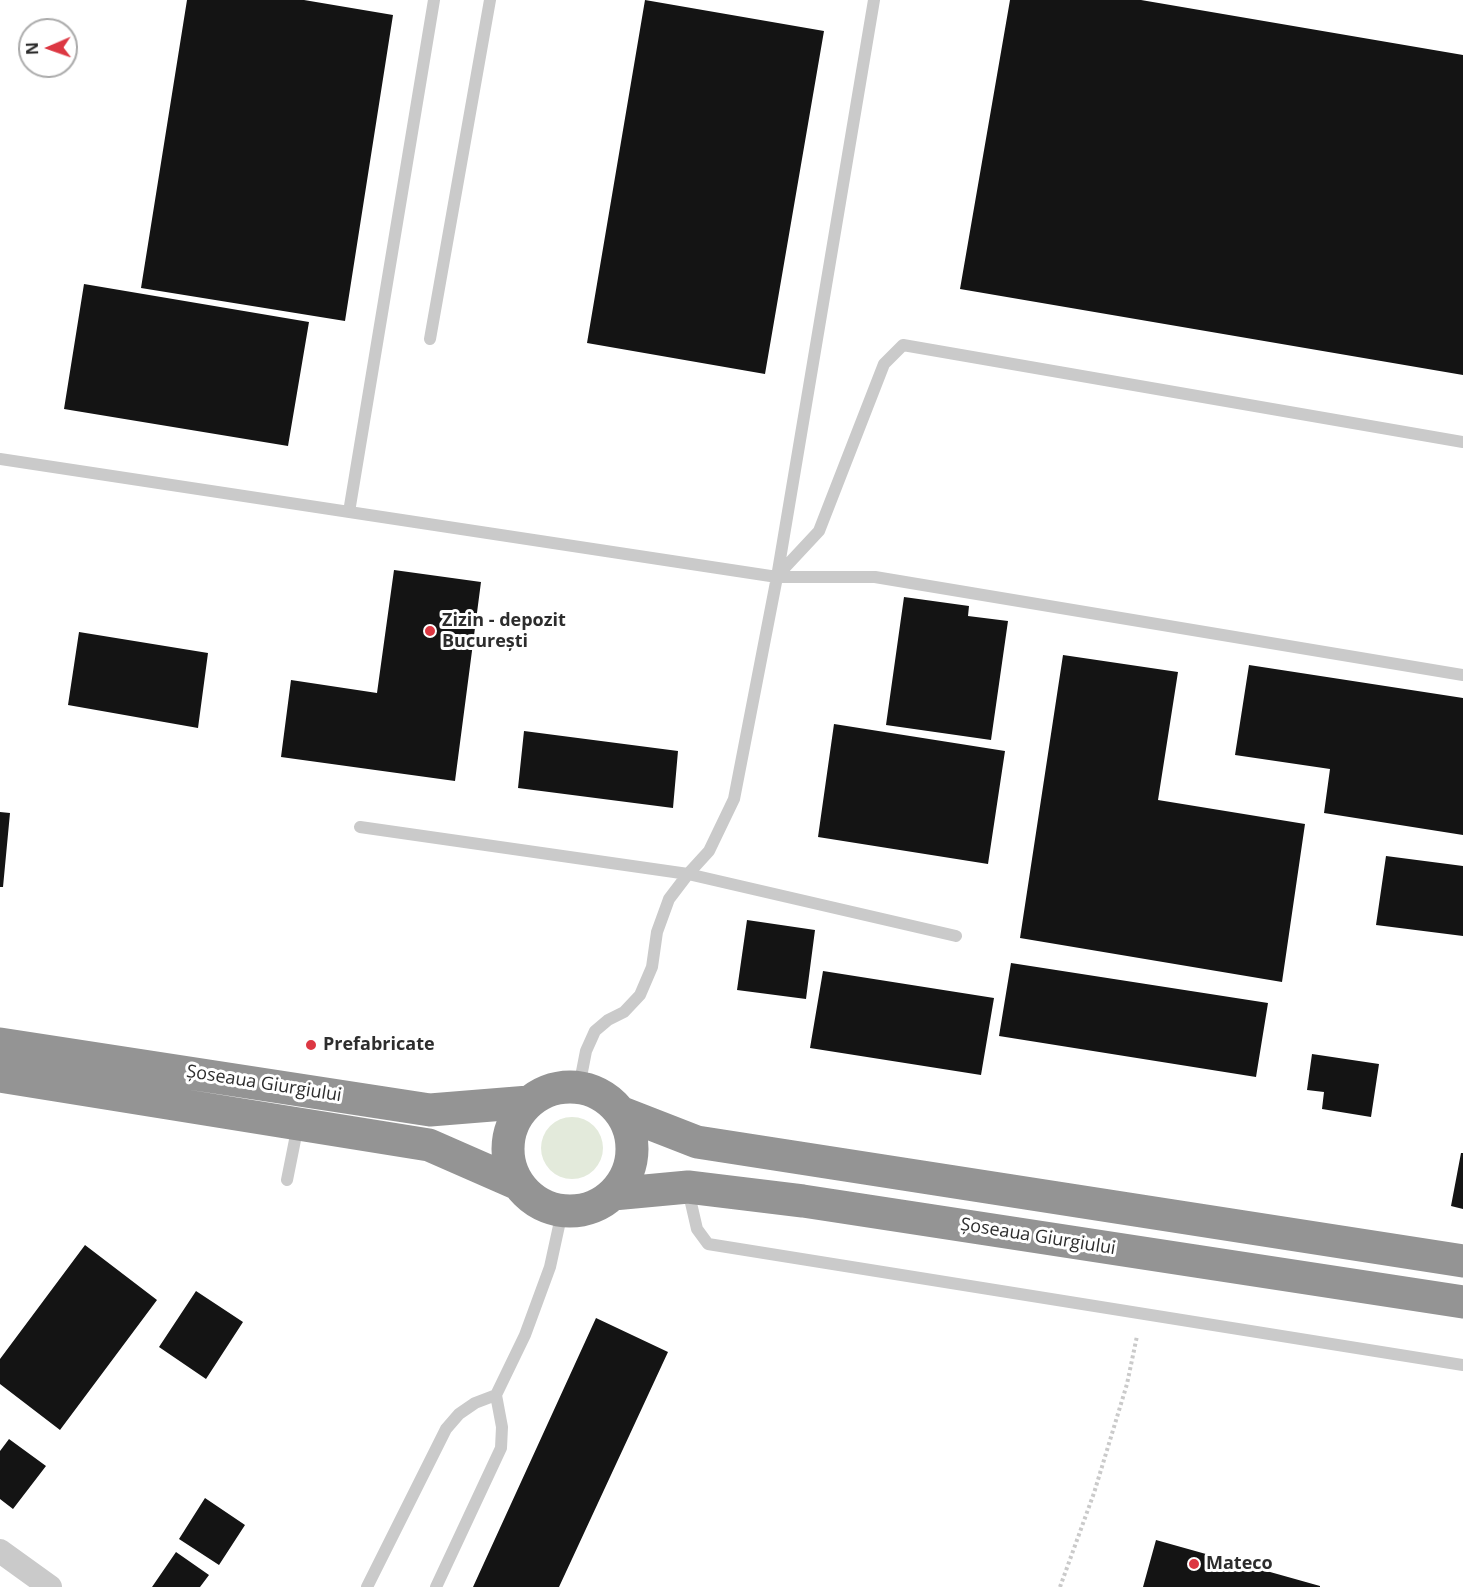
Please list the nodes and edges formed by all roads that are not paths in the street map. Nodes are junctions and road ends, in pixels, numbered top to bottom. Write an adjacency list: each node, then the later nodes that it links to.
1 (434, 0): 7 (lane)
2 (490, 0): 4 (lane)
3 (874, 0): 8 (lane)
4 (430, 339)
5 (1463, 442): 8 (lane)
6 (0, 459): 7 (lane)
7 (349, 512): 8 (lane)
8 (777, 577): 9 (lane); 11 (lane)
9 (1463, 675)
10 (360, 827): 11 (lane)
11 (688, 874): 12 (lane); 15 (lane)
12 (956, 936)
13 (0, 1044): 16 (highway, Șoseaua Giurgiului)
14 (0, 1076): 18 (highway, Șoseaua Giurgiului)
15 (579, 1087): 16 (highway, Șoseaua Giurgiului); 17 (highway)
16 (529, 1101): 20 (highway, Șoseaua Giurgiului)
17 (620, 1112): 22 (highway, Șoseaua Giurgiului); 24 (highway)
18 (298, 1123): 19 (lane); 20 (highway, Șoseaua Giurgiului)
19 (287, 1180)
20 (518, 1184): 23 (highway, Șoseaua Giurgiului)
21 (688, 1187): 22 (highway, Șoseaua Giurgiului); 25 (highway, Șoseaua Giurgiului); 26 (lane)
22 (613, 1194): 23 (highway, Șoseaua Giurgiului)
23 (562, 1212): 27 (lane)
24 (1463, 1262)
25 (1463, 1302)
26 (1463, 1365)
27 (495, 1395): 30 (lane); 31 (lane)
28 (0, 1551): 29 (street)
29 (50, 1587)
30 (367, 1587)
31 (436, 1587)

